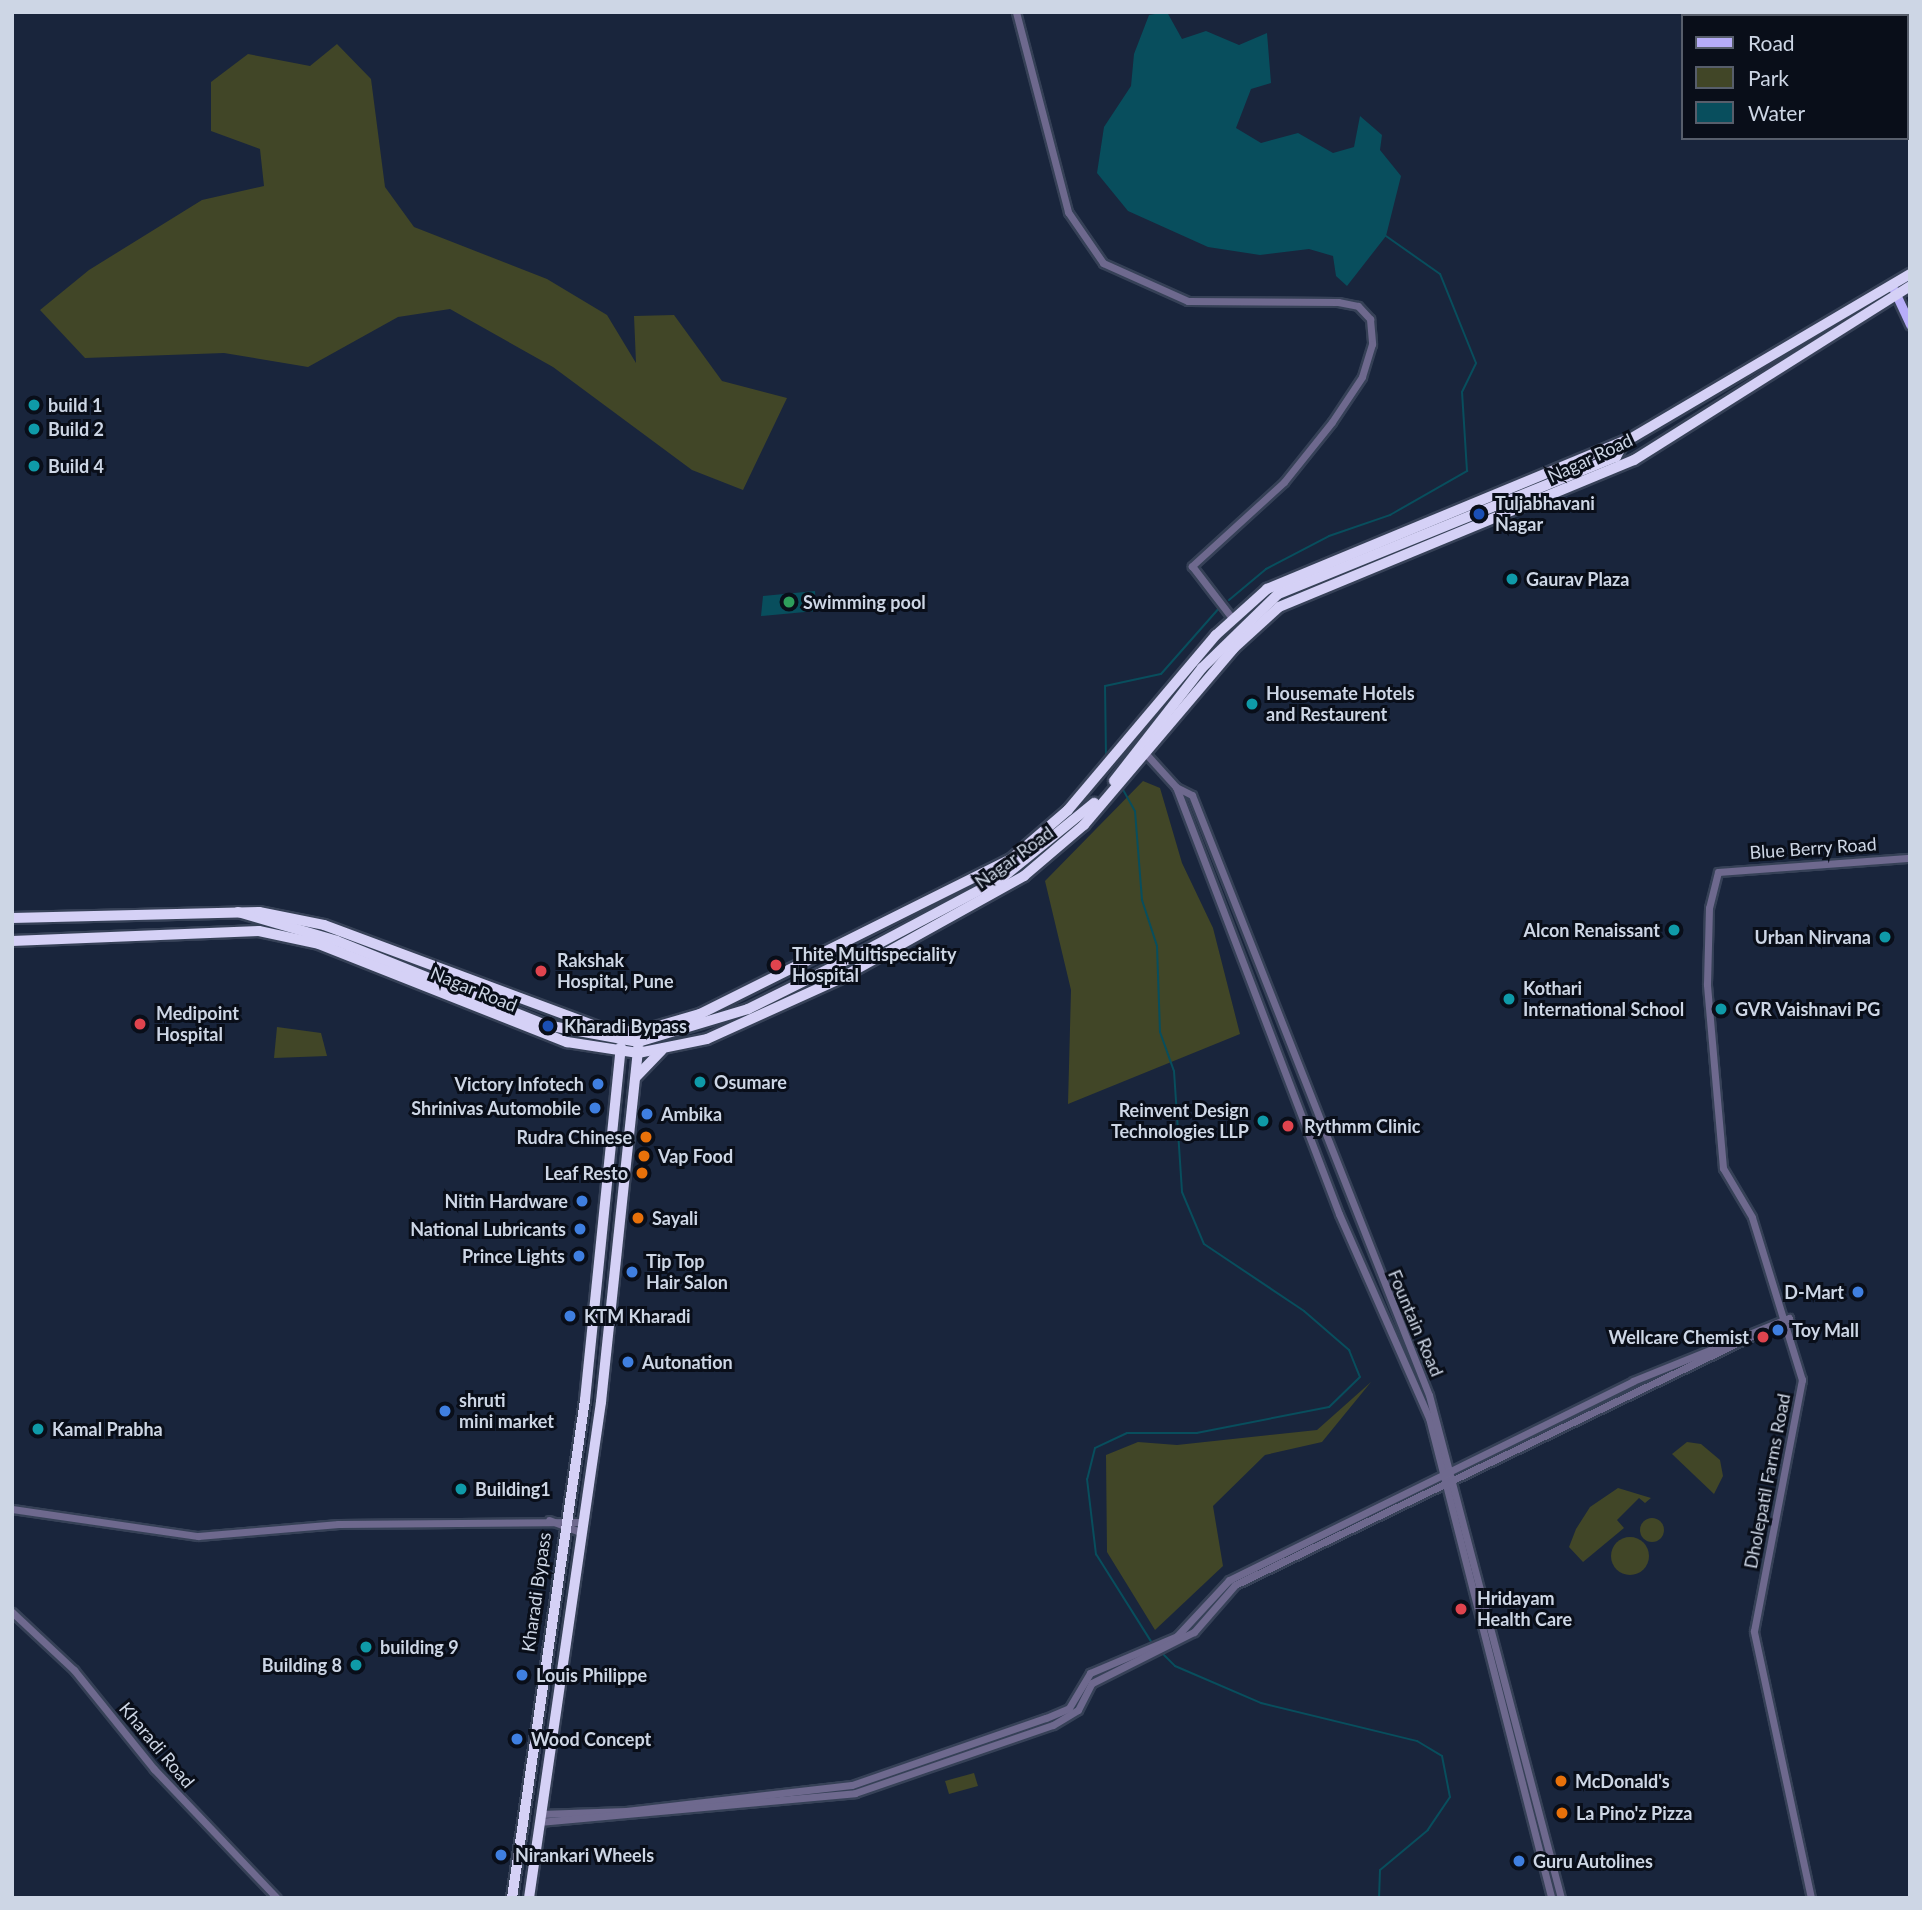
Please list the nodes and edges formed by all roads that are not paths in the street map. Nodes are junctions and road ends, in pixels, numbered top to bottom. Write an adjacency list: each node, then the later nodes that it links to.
1 (1016, 12): 8 (street)
2 (1910, 274): 4 (highway, Nagar Road)
3 (1910, 286): 4 (highway, Nagar Road)
4 (1894, 290): 5 (main road); 6 (highway, Nagar Road); 7 (highway, Nagar Road)
5 (1910, 324)
6 (1627, 441): 7 (highway); 8 (highway, Nagar Road); 10 (highway)
7 (1641, 456): 10 (highway, Nagar Road)
8 (1232, 618): 9 (highway, Nagar Road)
9 (1143, 726): 10 (highway); 15 (highway, Nagar Road)
10 (1143, 752): 11 (highway); 12 (street, Fountain Road)
11 (1119, 781): 23 (highway); 24 (highway, Nagar Road)
12 (1176, 787): 20 (street, Fountain Road); 21 (street, Fountain Road)
13 (1910, 858): 14 (street, Blue Berry Road)
14 (1718, 872): 26 (street, Dholepatil Farms Road)
15 (235, 910): 16 (highway, Nagar Road); 22 (highway)
16 (90, 913): 17 (highway, Nagar Road); 18 (highway)
17 (12, 918)
18 (92, 936): 19 (highway, Nagar Road); 22 (highway, Nagar Road)
19 (12, 941)
20 (1256, 962): 21 (street); 28 (street, Fountain Road)
21 (1243, 966): 29 (street, Fountain Road)
22 (621, 1047): 23 (highway, Nagar Road); 33 (highway, Kharadi Bypass)
23 (638, 1048): 24 (highway, Nagar Road); 25 (highway, Kharadi Bypass)
24 (662, 1050): 25 (highway)
25 (636, 1077): 34 (highway, Kharadi Bypass)
26 (1785, 1321): 27 (street); 40 (street, Dholepatil Farms Road)
27 (1695, 1359): 28 (street); 30 (street)
28 (1453, 1469): 29 (street); 30 (street, Fountain Road)
29 (1442, 1474): 31 (street, Fountain Road); 36 (street)
30 (1456, 1481): 31 (street); 45 (street, Fountain Road)
31 (1445, 1487): 36 (street); 44 (street, Fountain Road)
32 (12, 1509): 33 (street)
33 (563, 1522): 34 (street); 42 (highway, Kharadi Bypass)
34 (579, 1527): 39 (highway, Kharadi Bypass)
35 (12, 1612): 41 (street, Kharadi Road)
36 (1168, 1646): 37 (street); 38 (street)
37 (1148, 1649): 38 (street); 39 (street)
38 (1154, 1657): 39 (street)
39 (539, 1818): 43 (highway, Kharadi Bypass)
40 (1811, 1897)
41 (277, 1898)
42 (512, 1898)
43 (529, 1898)
44 (1551, 1898)
45 (1561, 1898)

